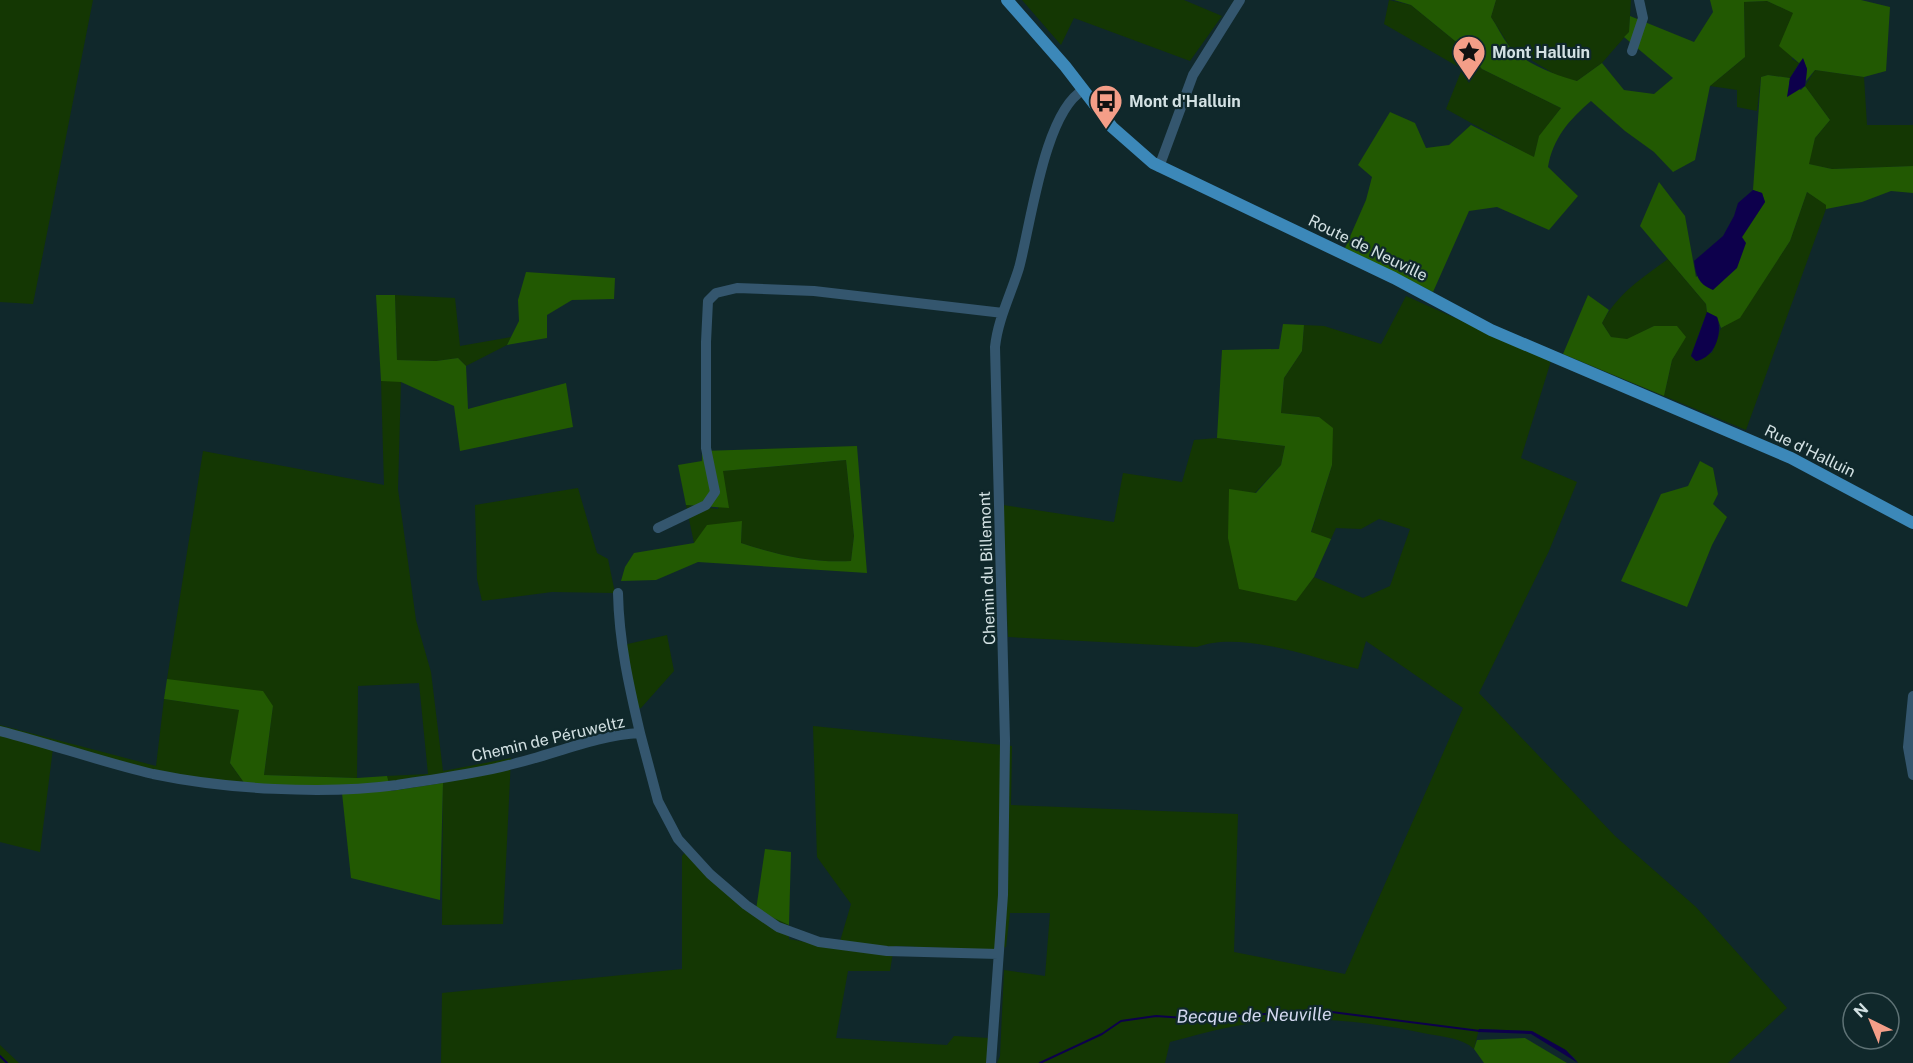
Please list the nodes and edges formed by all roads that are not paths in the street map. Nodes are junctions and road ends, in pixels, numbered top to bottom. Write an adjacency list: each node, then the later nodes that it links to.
1 (1007, 0): 6 (main road, Route de Neuville)
2 (1016, 0): 6 (main road, Route de Neuville)
3 (1240, 0): 8 (street)
4 (1639, 0): 5 (street)
5 (1632, 51)
6 (1065, 66): 7 (main road, Route de Neuville)
7 (1083, 90): 8 (main road, Route de Neuville); 9 (street, Chemin du Billemont)
8 (1159, 167): 10 (main road, Route de Neuville)
9 (1003, 313): 12 (street); 18 (street, Chemin du Billemont)
10 (1689, 415): 11 (main road, Rue d'Halluin)
11 (1913, 523)
12 (658, 528)
13 (618, 593): 16 (street)
14 (1913, 696): 17 (street)
15 (0, 731): 16 (street, Chemin de Péruweltz)
16 (640, 733): 18 (street, Chemin de Péruweltz)
17 (1913, 775)
18 (998, 954): 19 (street, Chemin du Billemont)
19 (991, 1063)

